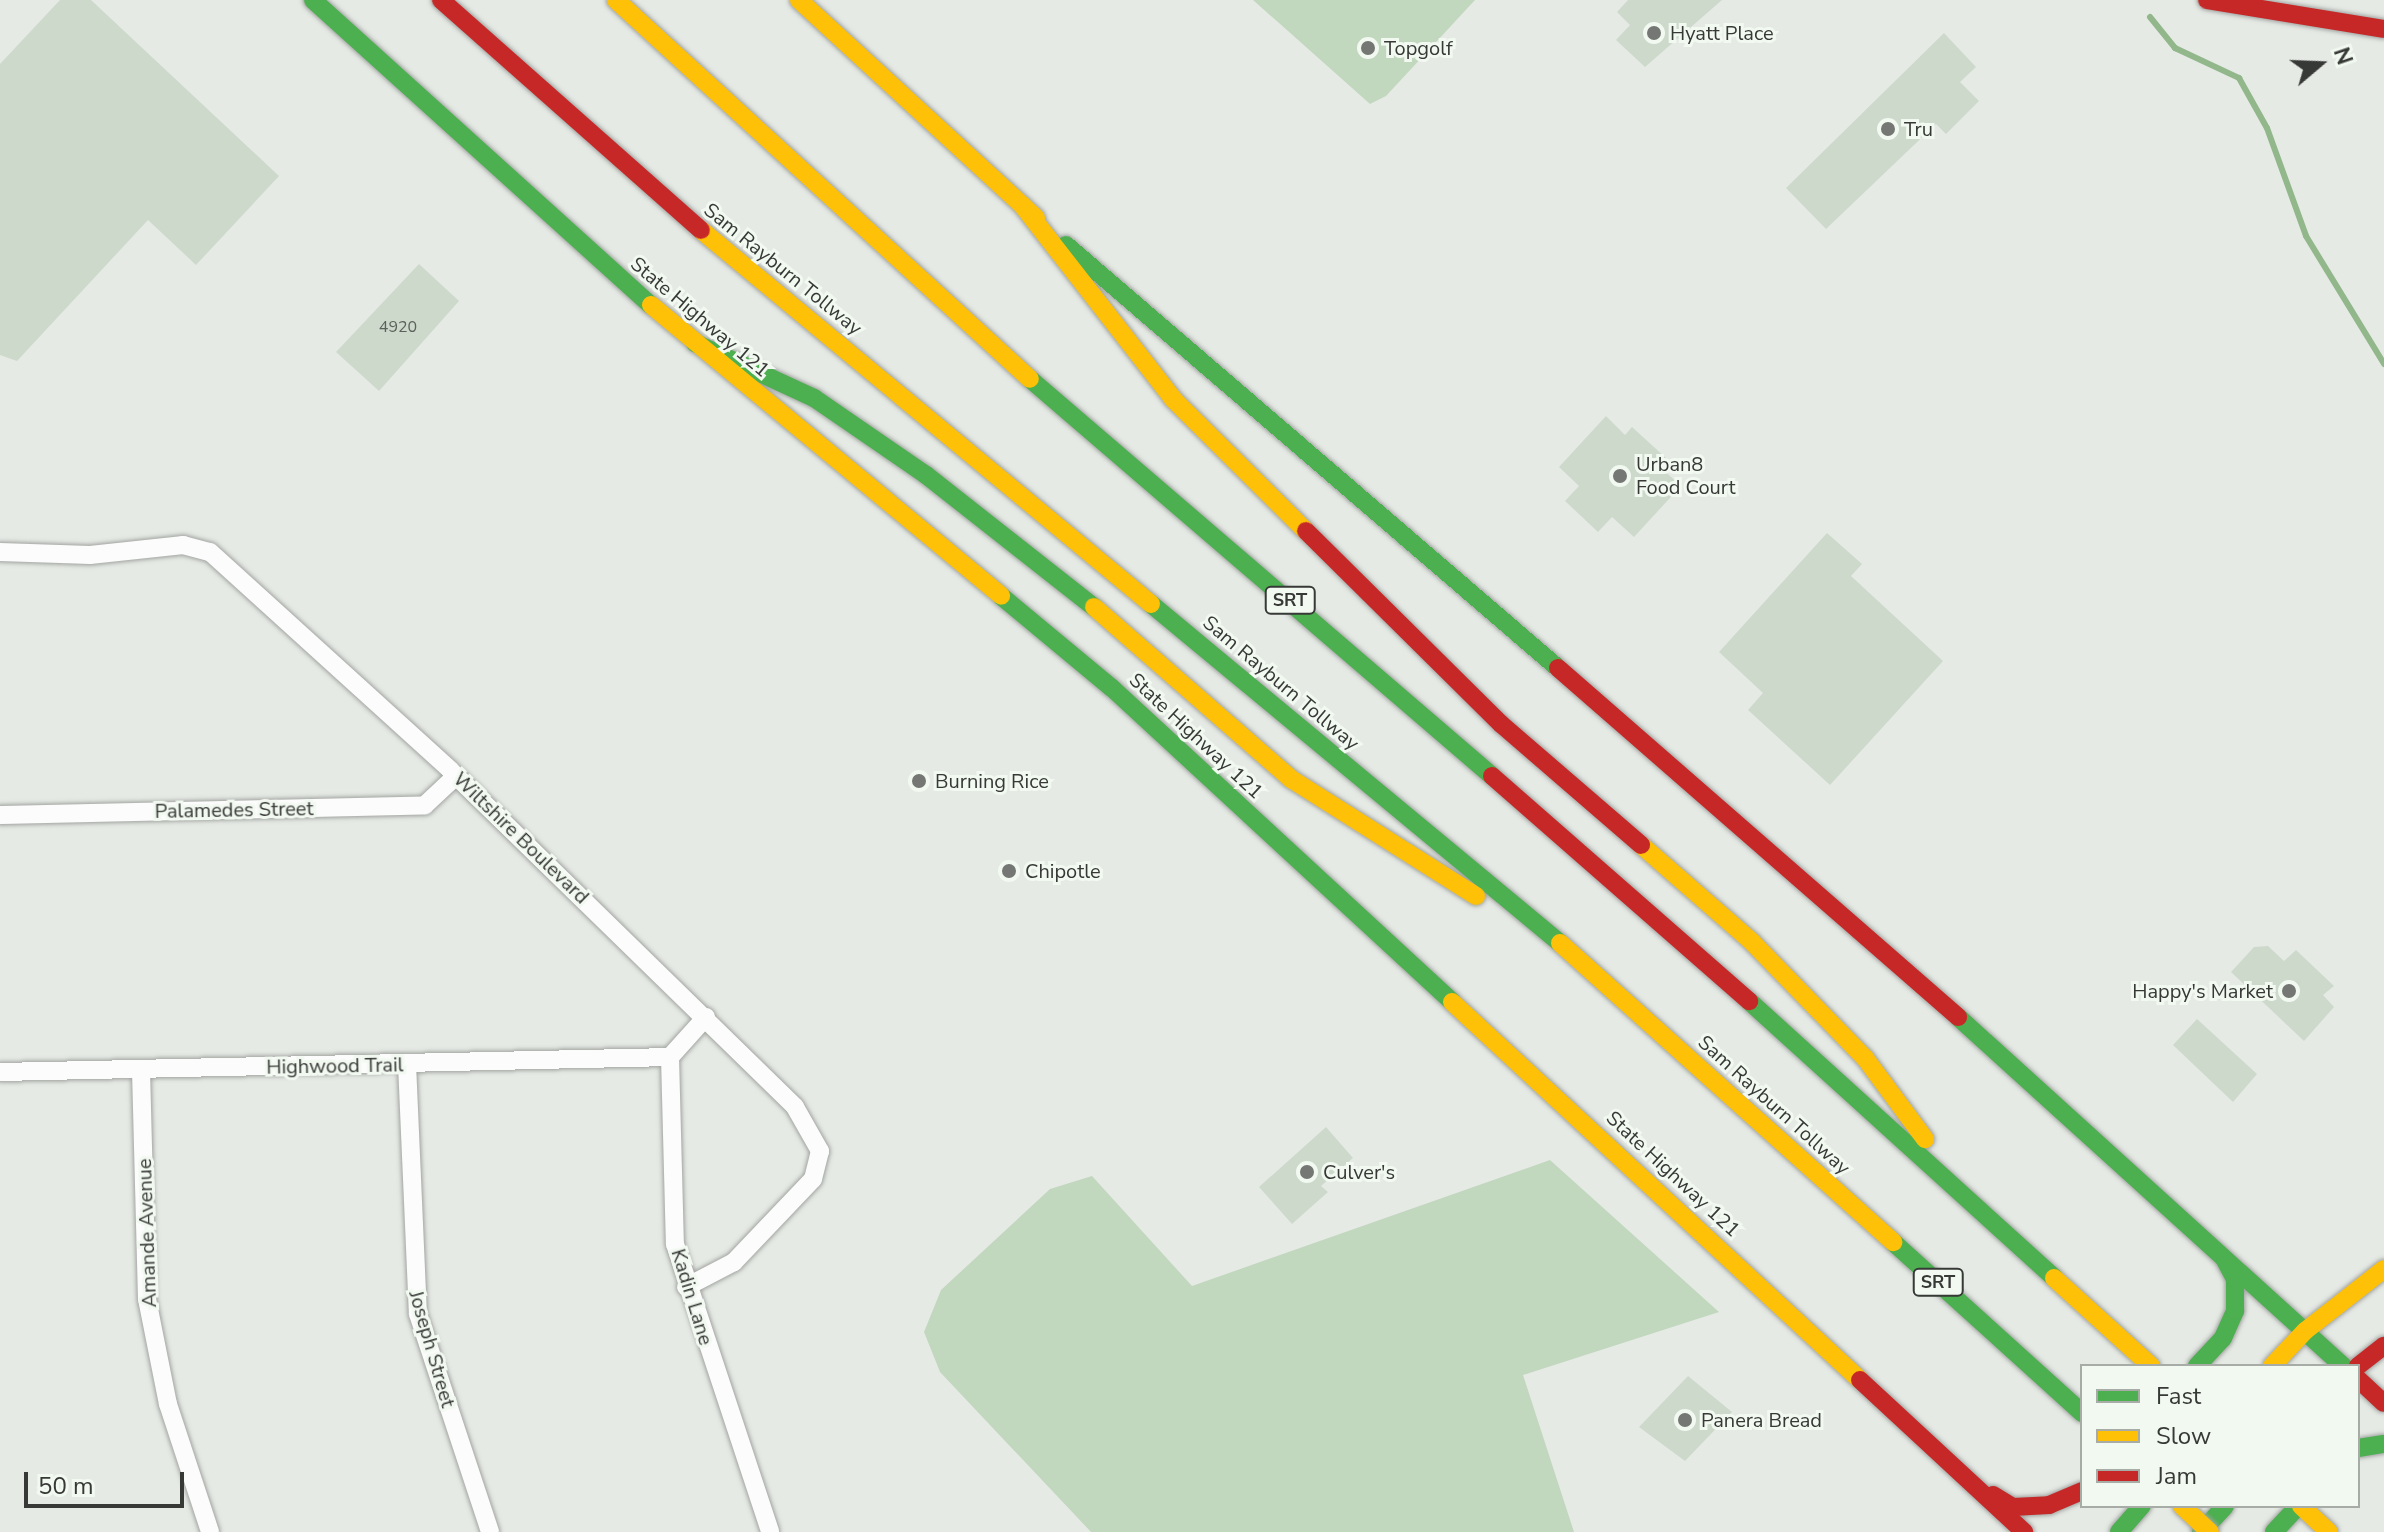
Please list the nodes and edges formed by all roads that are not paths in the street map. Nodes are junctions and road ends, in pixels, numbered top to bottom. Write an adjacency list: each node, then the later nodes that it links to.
1 (313, 0): 8 (main road, State Highway 121)
2 (441, 0): 12 (main road, Sam Rayburn Tollway / SRT)
3 (616, 0): 18 (main road, SRT)
4 (799, 0): 7 (main road)
5 (2207, 0): 6 (main road)
6 (2384, 29)
7 (1023, 206): 18 (main road); 19 (main road)
8 (695, 343): 12 (main road); 34 (main road, State Highway 121)
9 (0, 552): 10 (street, Wiltshire Boulevard)
10 (456, 776): 11 (street, Palamedes Street); 13 (street, Wiltshire Boulevard)
11 (0, 815)
12 (1582, 962): 31 (main road, Sam Rayburn Tollway / SRT)
13 (706, 1017): 14 (street); 21 (street, Wiltshire Boulevard)
14 (670, 1057): 15 (street, Highwood Trail); 21 (street, Kadin Lane)
15 (407, 1064): 16 (street, Highwood Trail); 42 (street, Joseph Street)
16 (141, 1070): 17 (street, Highwood Trail); 41 (street, Amande Avenue)
17 (0, 1072)
18 (1967, 1196): 24 (main road, SRT)
19 (2222, 1255): 22 (main road); 25 (main road)
20 (2384, 1269): 22 (main road)
21 (686, 1287): 43 (street, Kadin Lane)
22 (2305, 1331): 26 (main road); 27 (main road)
23 (2384, 1346): 28 (main road)
24 (2149, 1364)
25 (2199, 1364)
26 (2274, 1364)
27 (2341, 1364)
28 (2360, 1364)
29 (2360, 1381): 30 (main road)
30 (2384, 1403)
31 (2080, 1411)
32 (2384, 1444): 33 (main road)
33 (2360, 1448)
34 (1967, 1479): 35 (main road); 44 (main road); 45 (main road, State Highway 121)
35 (2080, 1492)
36 (2140, 1508): 46 (main road)
37 (2184, 1508): 48 (main road, bridge)
38 (2223, 1508): 47 (main road)
39 (2297, 1508): 49 (main road)
40 (2301, 1508): 50 (main road)
41 (210, 1532)
42 (488, 1532)
43 (770, 1532)
44 (2005, 1532)
45 (2024, 1532)
46 (2119, 1532)
47 (2201, 1532)
48 (2210, 1532)
49 (2274, 1532)
50 (2329, 1532)

